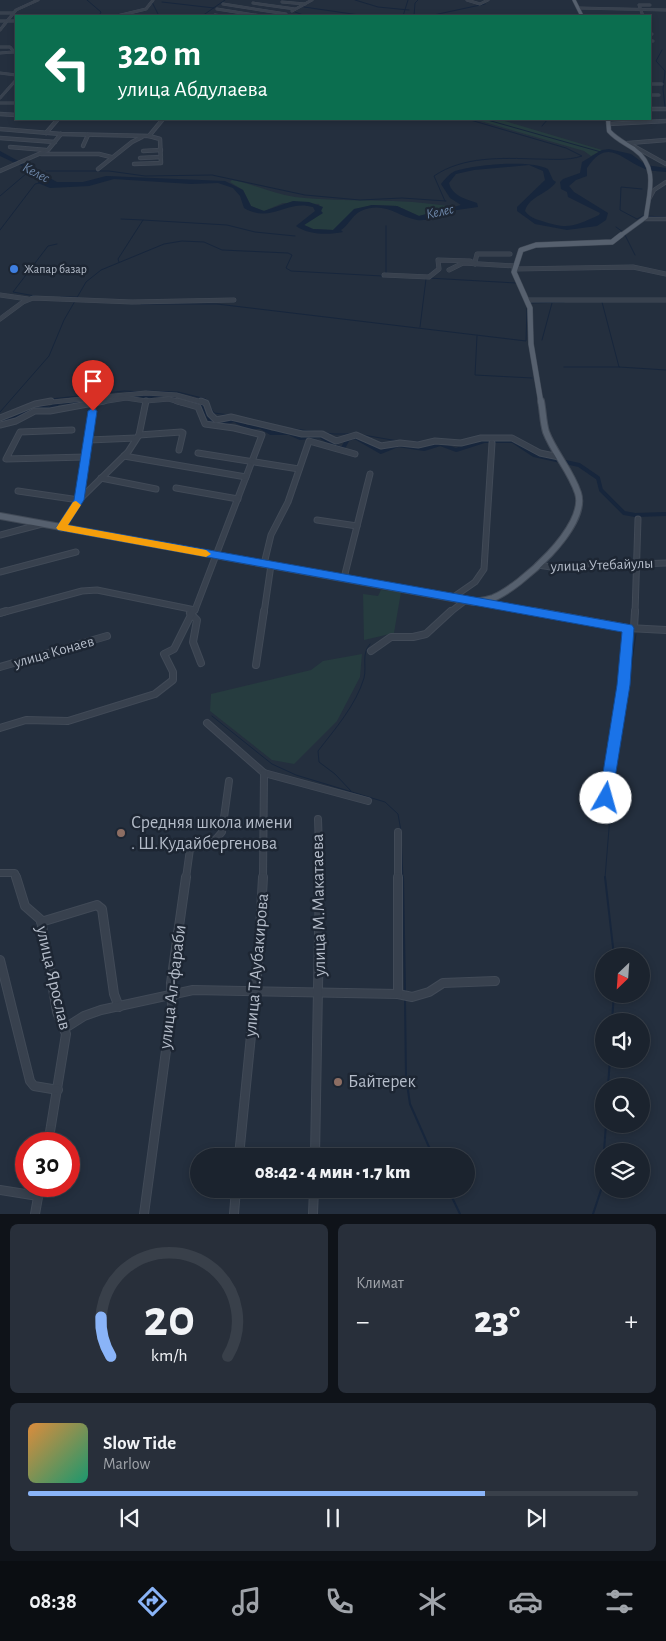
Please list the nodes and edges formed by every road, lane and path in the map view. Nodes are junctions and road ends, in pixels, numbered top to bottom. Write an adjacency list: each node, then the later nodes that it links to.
1 (38, 0): 19 (street)
2 (153, 0): 21 (street)
3 (297, 0): 7 (street)
4 (467, 0): 5 (street)
5 (488, 0)
6 (574, 0): 13 (main road)
7 (312, 1): 11 (street)
8 (282, 2): 11 (street)
9 (253, 3): 16 (street)
10 (223, 4): 20 (street)
11 (307, 4): 16 (street)
12 (650, 5): 15 (street)
13 (578, 8): 15 (street); 23 (main road)
14 (217, 9): 22 (street)
15 (641, 9): 17 (street); 24 (street)
16 (295, 10): 20 (street)
17 (666, 10)
18 (0, 13): 19 (street)
19 (13, 13): 26 (street)
20 (286, 14)
21 (121, 15)
22 (255, 15)
23 (582, 15)
24 (643, 15)
25 (0, 21): 26 (street)
26 (7, 21): 27 (street); 28 (street)
27 (15, 21)
28 (0, 30)
29 (0, 47): 30 (street)
30 (10, 47): 31 (street); 33 (street)
31 (15, 47)
32 (0, 53): 33 (street)
33 (15, 53)
34 (0, 73): 35 (street)
35 (15, 75)
36 (15, 81): 41 (street)
37 (651, 84): 38 (street)
38 (662, 84)
39 (660, 95): 40 (street)
40 (651, 96)
41 (0, 98)
42 (0, 102): 43 (street)
43 (15, 103)
44 (651, 109): 45 (street)
45 (666, 109)
46 (0, 114): 47 (street)
47 (15, 114)
48 (57, 120): 53 (street)
49 (161, 120): 57 (street)
50 (608, 121): 51 (street); 61 (main road)
51 (666, 121)
52 (0, 129): 53 (street)
53 (46, 133): 54 (street)
54 (61, 134): 55 (street); 60 (street)
55 (88, 135): 56 (street); 62 (street)
56 (144, 136): 57 (street); 69 (street)
57 (149, 136): 65 (street)
58 (0, 138): 60 (street)
59 (666, 140): 61 (street)
60 (56, 142): 64 (street)
61 (626, 143): 67 (main road)
62 (83, 146)
63 (10, 148): 64 (street)
64 (48, 150): 68 (street)
65 (160, 150): 66 (street); 70 (street)
66 (143, 151)
67 (641, 151): 72 (street); 78 (main road)
68 (40, 154): 69 (street); 76 (street)
69 (112, 157): 75 (street)
70 (161, 157): 71 (street); 73 (street)
71 (140, 158)
72 (664, 160): 74 (street)
73 (134, 164)
74 (666, 164)
75 (98, 169)
76 (0, 171)
77 (666, 182): 78 (street)
78 (647, 202): 79 (main road)
79 (645, 218): 80 (street); 83 (main road)
80 (666, 219)
81 (510, 254): 82 (street)
82 (475, 263): 83 (street); 84 (street); 86 (street)
83 (515, 267): 85 (street); 91 (main road)
84 (449, 270)
85 (666, 274)
86 (384, 275)
87 (0, 295): 88 (street)
88 (28, 299): 89 (street); 92 (street)
89 (234, 300)
90 (666, 300): 91 (street)
91 (529, 302): 106 (main road)
92 (0, 319)
93 (146, 401): 96 (street); 98 (street); 107 (street)
94 (93, 411): 99 (street)
95 (0, 418): 106 (street)
96 (0, 425)
97 (72, 430): 105 (street)
98 (138, 436): 99 (street); 101 (street); 104 (street)
99 (89, 440): 105 (street)
100 (492, 443): 132 (street)
101 (179, 450)
102 (198, 453): 107 (street)
103 (355, 454): 108 (street)
104 (124, 456): 110 (street); 111 (street)
105 (86, 457): 116 (street)
106 (560, 460): 129 (main road)
107 (251, 461): 108 (street); 110 (street)
108 (299, 469): 127 (street)
109 (370, 474): 121 (street)
110 (246, 477): 115 (street)
111 (101, 478): 113 (street); 116 (street)
112 (176, 488): 115 (street)
113 (156, 489)
114 (18, 491): 116 (street)
115 (238, 499): 125 (street)
116 (79, 500): 122 (street)
117 (0, 516): 120 (main road)
118 (638, 519): 128 (street)
119 (316, 520): 121 (street)
120 (42, 524): 122 (main road); 123 (street)
121 (357, 526): 131 (street)
122 (61, 528): 125 (main road)
123 (0, 535)
124 (76, 552): 130 (street)
125 (214, 555): 127 (main road); 134 (street)
126 (666, 563): 128 (street, улица Утебайулы)
127 (267, 564): 131 (main road); 141 (street)
128 (636, 564): 129 (street, улица Утебайулы); 136 (street)
129 (538, 565): 133 (main road)
130 (0, 572)
131 (344, 578): 132 (main road)
132 (452, 598): 133 (main road)
133 (470, 601): 136 (street); 139 (street)
134 (192, 612): 135 (street); 140 (street); 144 (street)
135 (0, 613)
136 (631, 628): 137 (street); 147 (street)
137 (666, 630)
138 (108, 636): 142 (street, улица Конаев)
139 (371, 651)
140 (201, 663)
141 (256, 665)
142 (0, 667)
143 (207, 722): 145 (street)
144 (0, 728)
145 (264, 773): 148 (street); 155 (street, улица Т.Аубакирова)
146 (230, 781): 158 (street, улица Ал-фараби)
147 (606, 798)
148 (368, 801)
149 (318, 818): 156 (street, улица М.Макатаева)
150 (398, 832): 157 (street)
151 (2, 872): 152 (street, улица Ярослав)
152 (41, 922): 159 (street); 160 (street, улица Ярослав)
153 (0, 960): 161 (street)
154 (495, 981): 157 (street, улица М.Макатаева)
155 (255, 991): 156 (street); 158 (street); 163 (street, улица Т.Аубакирова)
156 (320, 992): 157 (street, улица М.Макатаева); 164 (street, улица М.Макатаева)
157 (398, 994)
158 (171, 996): 159 (street); 171 (street, улица Ал-фараби)
159 (118, 1007): 160 (street)
160 (65, 1028): 161 (street, улица Ярослав)
161 (58, 1090): 162 (street, улица Ярослав)
162 (50, 1132)
163 (240, 1148)
164 (315, 1148)
165 (0, 1190): 166 (street)
166 (15, 1190)
167 (38, 1197): 170 (street)
168 (235, 1198): 172 (street)
169 (314, 1198): 173 (street)
170 (34, 1214)
171 (144, 1214)
172 (234, 1214)
173 (313, 1214)

